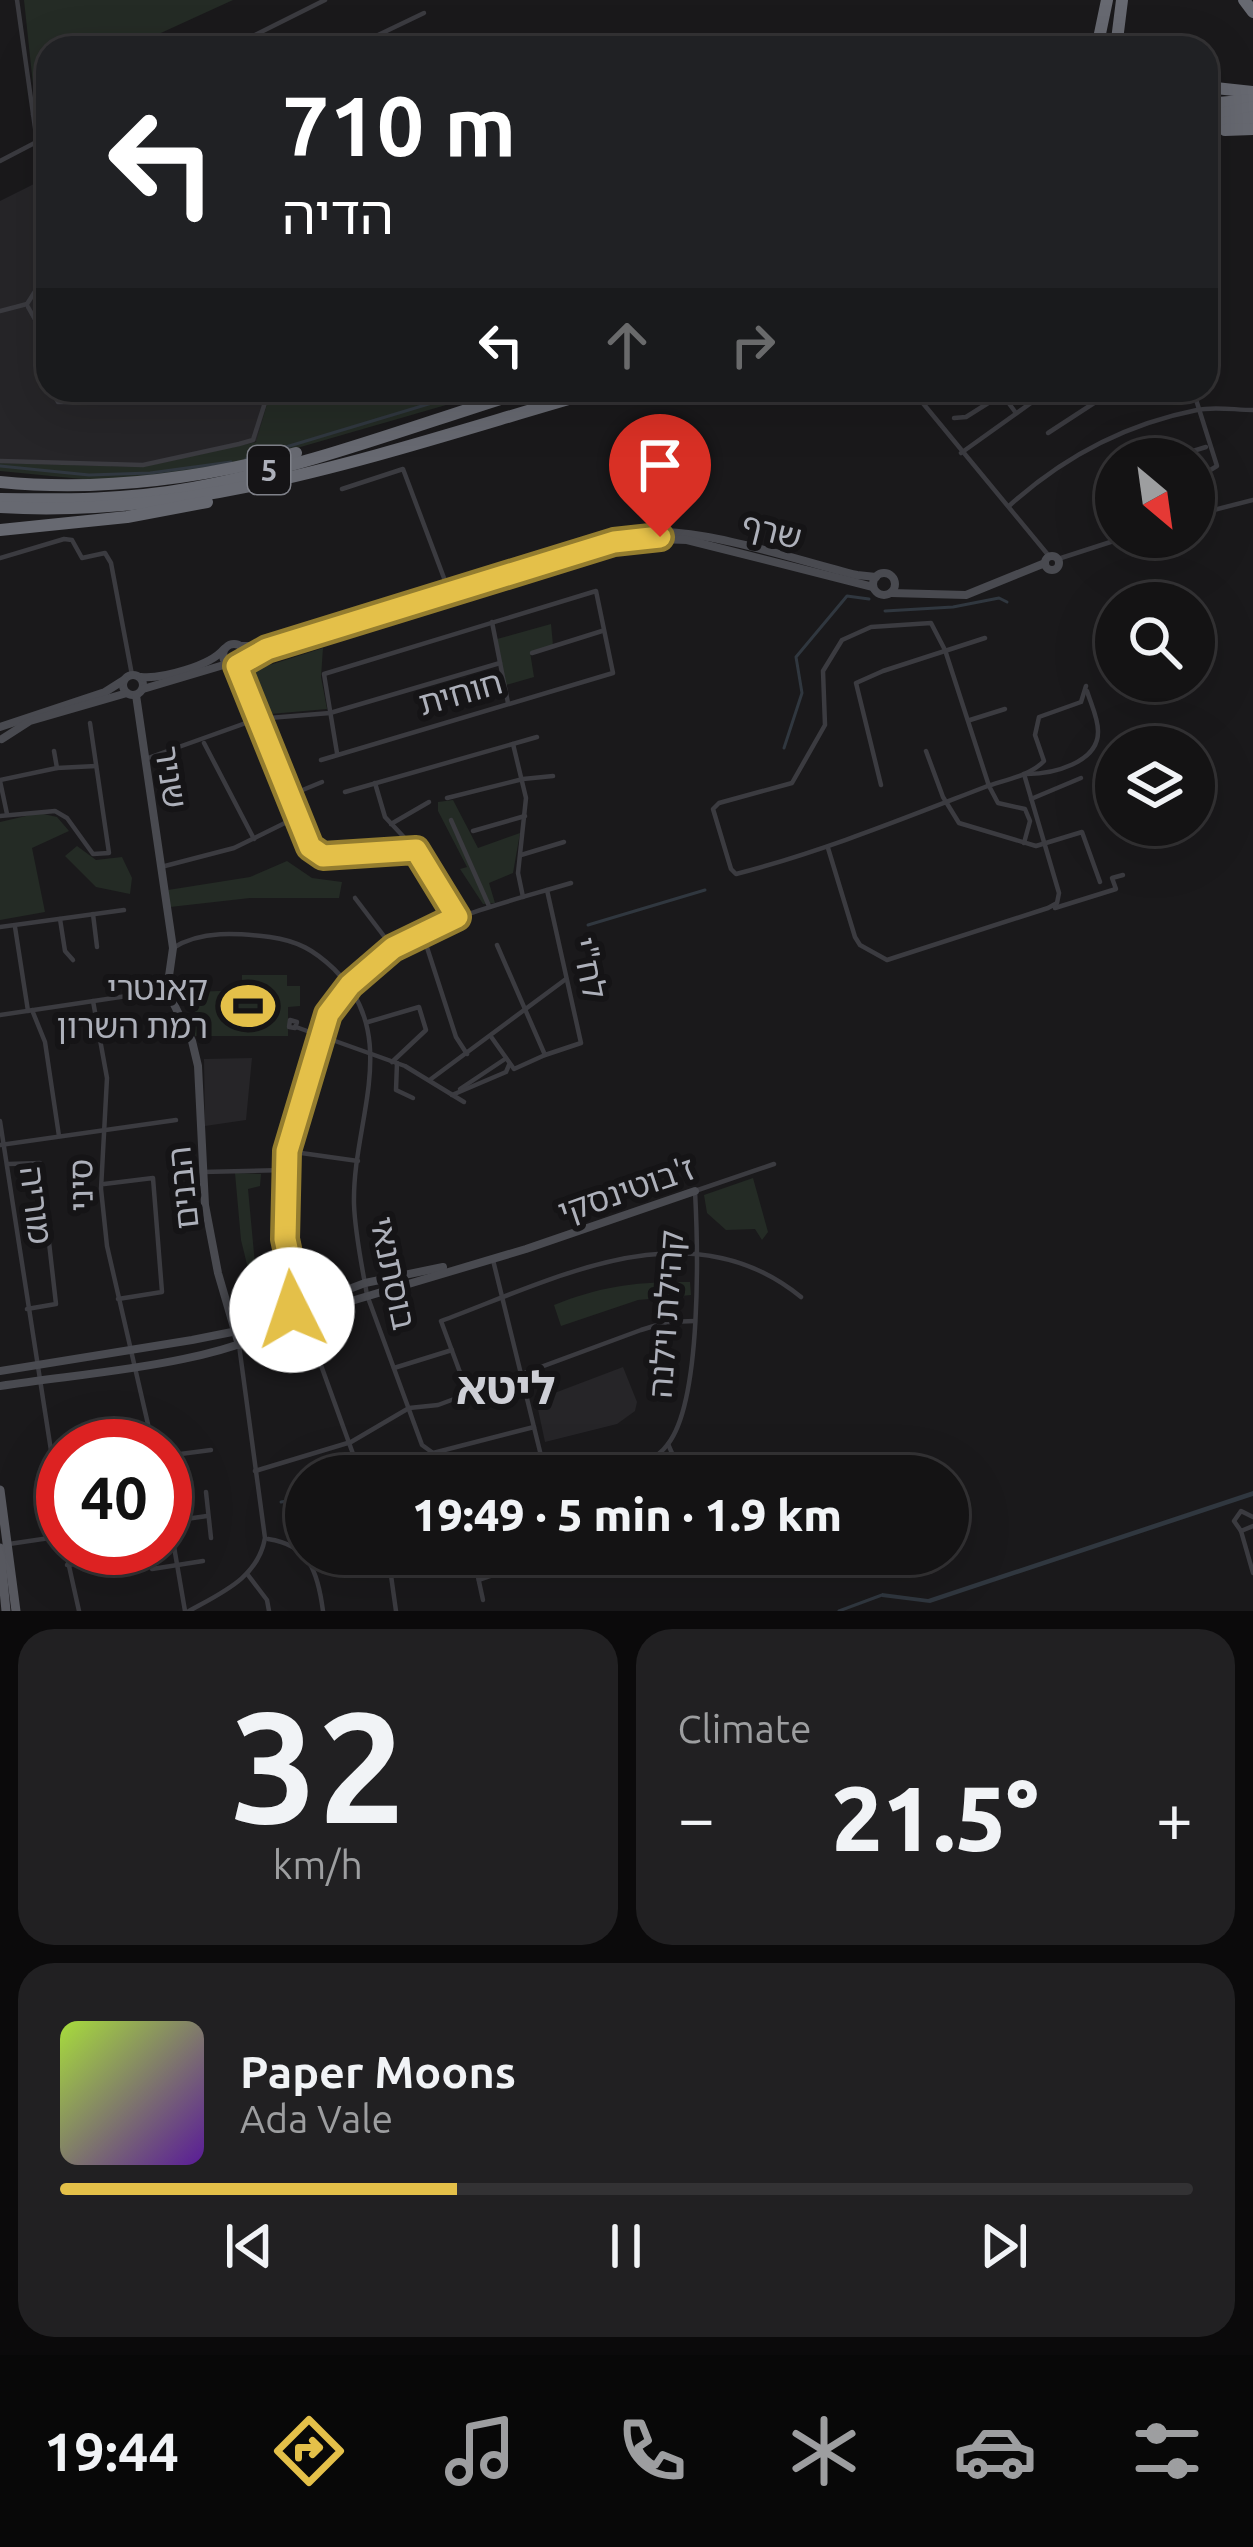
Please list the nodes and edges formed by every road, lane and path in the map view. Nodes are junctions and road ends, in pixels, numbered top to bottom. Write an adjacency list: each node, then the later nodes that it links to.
1 (17, 0): 15 (street)
2 (325, 0): 8 (street)
3 (1121, 0): 11 (highway)
4 (1244, 0): 6 (highway)
5 (1106, 2): 10 (highway)
6 (1253, 12)
7 (424, 13): 9 (street)
8 (253, 36)
9 (376, 36)
10 (1101, 36)
11 (1117, 36)
12 (1218, 90): 13 (highway)
13 (1253, 100): 14 (highway); 16 (highway)
14 (1218, 103)
15 (30, 110): 18 (street); 22 (street)
16 (1218, 113)
17 (1253, 118): 19 (highway)
18 (36, 120)
19 (1218, 127)
20 (1253, 129): 21 (highway)
21 (1218, 130)
22 (36, 137)
23 (36, 142): 24 (street)
24 (0, 160)
25 (36, 291): 26 (street)
26 (30, 301): 27 (street); 28 (street)
27 (0, 311)
28 (36, 320)
29 (265, 402): 46 (street)
30 (490, 402): 38 (highway, 5)
31 (557, 402): 47 (highway, 5)
32 (921, 402): 45 (street)
33 (986, 402): 42 (street)
34 (1008, 402): 41 (street)
35 (1031, 402): 41 (street)
36 (1096, 402): 43 (street)
37 (1197, 402): 39 (street)
38 (483, 404): 48 (highway); 51 (highway, 5)
39 (1200, 409): 40 (street); 44 (street); 52 (street)
40 (1253, 410)
41 (1016, 412): 45 (street)
42 (954, 418)
43 (1048, 433)
44 (1209, 438)
45 (961, 453): 52 (street)
46 (0, 461)
47 (323, 467): 51 (highway, 5); 54 (highway)
48 (0, 479)
49 (342, 489): 59 (street)
50 (1253, 500): 53 (street)
51 (0, 503)
52 (1009, 506): 57 (street)
53 (1215, 510)
54 (0, 533)
55 (1095, 546): 57 (street)
56 (0, 558): 70 (street)
57 (1050, 559): 60 (street)
58 (875, 582): 59 (street, שרף); 60 (street); 60 (street); 68 (street, שרף)
59 (447, 586): 64 (street, שרף)
60 (893, 587)
61 (491, 622): 62 (street); 69 (street); 74 (street)
62 (604, 631): 67 (street); 72 (street, חוחית)
63 (985, 638): 66 (street)
64 (242, 646): 65 (street, שרף); 68 (street)
65 (224, 649): 68 (street); 70 (street, שרף)
66 (945, 650): 76 (street); 98 (street); 116 (street)
67 (532, 652)
68 (236, 663): 71 (street, שרף); 75 (street)
69 (500, 663): 72 (street); 74 (street)
70 (132, 677): 71 (street); 71 (street); 78 (street, שרף)
71 (135, 692): 78 (street, שרף); 85 (street, שניר)
72 (508, 704): 84 (street, חוחית)
73 (1004, 709): 76 (street)
74 (330, 712): 75 (street); 84 (street)
75 (257, 719): 80 (street); 101 (street)
76 (968, 721): 99 (street)
77 (89, 723): 88 (street)
78 (0, 734)
79 (537, 737): 81 (street)
80 (203, 741): 85 (street); 112 (street)
81 (513, 744): 94 (street); 97 (street)
82 (54, 751): 89 (street)
83 (926, 751): 105 (street)
84 (337, 753): 86 (street, חוחית)
85 (145, 759): 119 (street, שניר)
86 (321, 760)
87 (1044, 761): 90 (street); 90 (street); 91 (street)
88 (96, 766): 89 (street); 106 (street)
89 (57, 768): 95 (street)
90 (1058, 769): 91 (street)
91 (1024, 774): 99 (street); 103 (street)
92 (553, 776): 94 (street)
93 (1082, 778): 103 (street)
94 (523, 779): 102 (street); 107 (street)
95 (0, 780): 106 (street)
96 (322, 782): 101 (street)
97 (375, 784): 100 (street); 110 (street)
98 (881, 785)
99 (989, 786): 105 (street); 114 (street)
100 (345, 792)
101 (288, 796): 108 (street)
102 (448, 798)
103 (1031, 799): 115 (street)
104 (429, 802): 110 (street)
105 (948, 802): 114 (street); 116 (street)
106 (3, 815)
107 (525, 816): 111 (street); 118 (street)
108 (296, 818): 112 (street); 117 (street)
109 (451, 820): 126 (street)
110 (392, 824): 117 (street)
111 (473, 831)
112 (254, 839): 119 (street)
113 (564, 842): 118 (street)
114 (1024, 843): 115 (street)
115 (1045, 844): 121 (street); 129 (street)
116 (828, 848): 129 (street)
117 (416, 850): 130 (street)
118 (521, 855): 124 (street)
119 (161, 866): 137 (street)
120 (1124, 874): 129 (street)
121 (1100, 882)
122 (571, 883): 123 (street)
123 (547, 890): 124 (street); 142 (street, לח"י)
124 (523, 897): 126 (street)
125 (355, 898): 138 (street)
126 (489, 906): 130 (street)
127 (124, 910): 128 (street)
128 (93, 914): 131 (street); 136 (street)
129 (1022, 916)
130 (457, 917): 134 (street)
131 (60, 919): 132 (street); 139 (street)
132 (15, 925): 133 (street); 146 (street)
133 (0, 927)
134 (422, 932): 138 (street); 153 (street)
135 (496, 945): 147 (street)
136 (97, 947)
137 (172, 948): 143 (street, בוסתנאי); 144 (street)
138 (393, 948): 143 (street)
139 (65, 951): 140 (street); 141 (street)
140 (58, 957)
141 (73, 960)
142 (568, 978): 147 (street); 155 (street, לח"י)
143 (350, 985): 149 (street, בוסתנאי); 152 (street)
144 (167, 990): 145 (street); 172 (street, הבנים)
145 (93, 1001): 146 (street); 164 (street, סיני)
146 (30, 1010): 148 (street); 165 (street)
147 (525, 1011): 151 (street); 155 (street)
148 (0, 1015)
149 (367, 1022): 154 (street, בוסתנאי); 157 (street)
150 (296, 1028): 152 (street)
151 (492, 1037): 153 (street); 156 (street)
152 (320, 1039): 154 (street); 167 (street)
153 (467, 1054): 158 (street)
154 (372, 1055): 157 (street); 168 (street, בוסתנאי)
155 (545, 1055): 156 (street)
156 (507, 1062): 159 (street)
157 (395, 1063): 158 (street); 160 (street)
158 (431, 1079): 159 (street)
159 (450, 1095): 161 (street)
160 (413, 1098)
161 (464, 1102)
162 (176, 1120): 164 (street)
163 (0, 1121): 166 (street, מוריה)
164 (104, 1130): 165 (street); 173 (street, סיני)
165 (59, 1136): 166 (street)
166 (3, 1144): 169 (street, מוריה)
167 (287, 1151): 168 (street); 171 (street)
168 (358, 1161): 177 (street, בוסתנאי)
169 (7, 1164): 182 (street, מוריה); 182 (street)
170 (774, 1164): 174 (street, ז'בוטינסקי)
171 (286, 1170): 172 (street); 183 (street)
172 (202, 1172): 185 (street, הבנים)
173 (102, 1184): 181 (street, סיני); 181 (street)
174 (694, 1191): 175 (street, קהילת וילנה); 176 (street, ז'בוטינסקי)
175 (699, 1253): 179 (street); 180 (street); 184 (street, קהילת וילנה)
176 (492, 1258): 177 (street, ז'בוטינסקי); 178 (street, ז'בוטינסקי); 180 (street)
177 (365, 1283): 178 (street, בוסתנאי); 183 (street, ז'בוטינסקי)
178 (368, 1295): 183 (street, ז'בוטינסקי); 191 (street, בוסתנאי)
179 (801, 1297)
180 (501, 1298): 187 (street); 193 (street)
181 (118, 1299): 188 (street, סיני)
182 (27, 1309): 189 (street, מוריה)
183 (302, 1313): 185 (street); 186 (street); 201 (street)
184 (695, 1321): 193 (street); 202 (street, קהילת וילנה)
185 (233, 1331): 186 (street, הבנים); 188 (street)
186 (238, 1345): 190 (street); 209 (street, הבנים)
187 (452, 1350): 191 (street); 196 (street)
188 (129, 1351): 189 (street); 190 (street, סיני)
189 (35, 1365): 192 (street); 194 (street, מוריה)
190 (132, 1366): 194 (street); 199 (street, סיני)
191 (393, 1368): 197 (street, בוסתנאי)
192 (0, 1371)
193 (521, 1374): 196 (street); 200 (street)
194 (38, 1381): 195 (street); 198 (street, מוריה)
195 (0, 1386)
196 (468, 1394): 197 (street)
197 (409, 1408): 200 (street, בוסתנאי); 201 (street)
198 (44, 1419)
199 (146, 1419)
200 (535, 1427): 206 (street)
201 (351, 1442): 205 (street); 209 (street)
202 (668, 1444): 207 (street, קהילת וילנה); 208 (street)
203 (211, 1450): 204 (street)
204 (192, 1452)
205 (355, 1455)
206 (541, 1455)
207 (653, 1455)
208 (673, 1455)
209 (255, 1471): 218 (street, הבנים)
210 (0, 1490): 221 (main road)
211 (206, 1492): 213 (street)
212 (1251, 1512): 216 (street)
213 (208, 1516): 214 (street); 217 (street)
214 (192, 1518)
215 (1253, 1526): 216 (street); 219 (street)
216 (1241, 1531): 224 (street)
217 (211, 1538)
218 (265, 1538): 227 (street); 238 (street)
219 (1253, 1540)
220 (36, 1541): 221 (street)
221 (4, 1546): 233 (main road); 234 (main road)
222 (203, 1561): 223 (street)
223 (192, 1563)
224 (1253, 1573)
225 (70, 1575): 235 (street)
226 (178, 1575): 236 (street)
227 (248, 1575): 236 (street); 237 (street)
228 (391, 1575): 239 (street)
229 (478, 1575): 231 (street)
230 (493, 1575): 231 (street)
231 (479, 1580): 232 (street)
232 (483, 1600)
233 (4, 1608)
234 (16, 1611)
235 (79, 1611)
236 (187, 1611)
237 (269, 1611)
238 (323, 1611)
239 (396, 1611)

